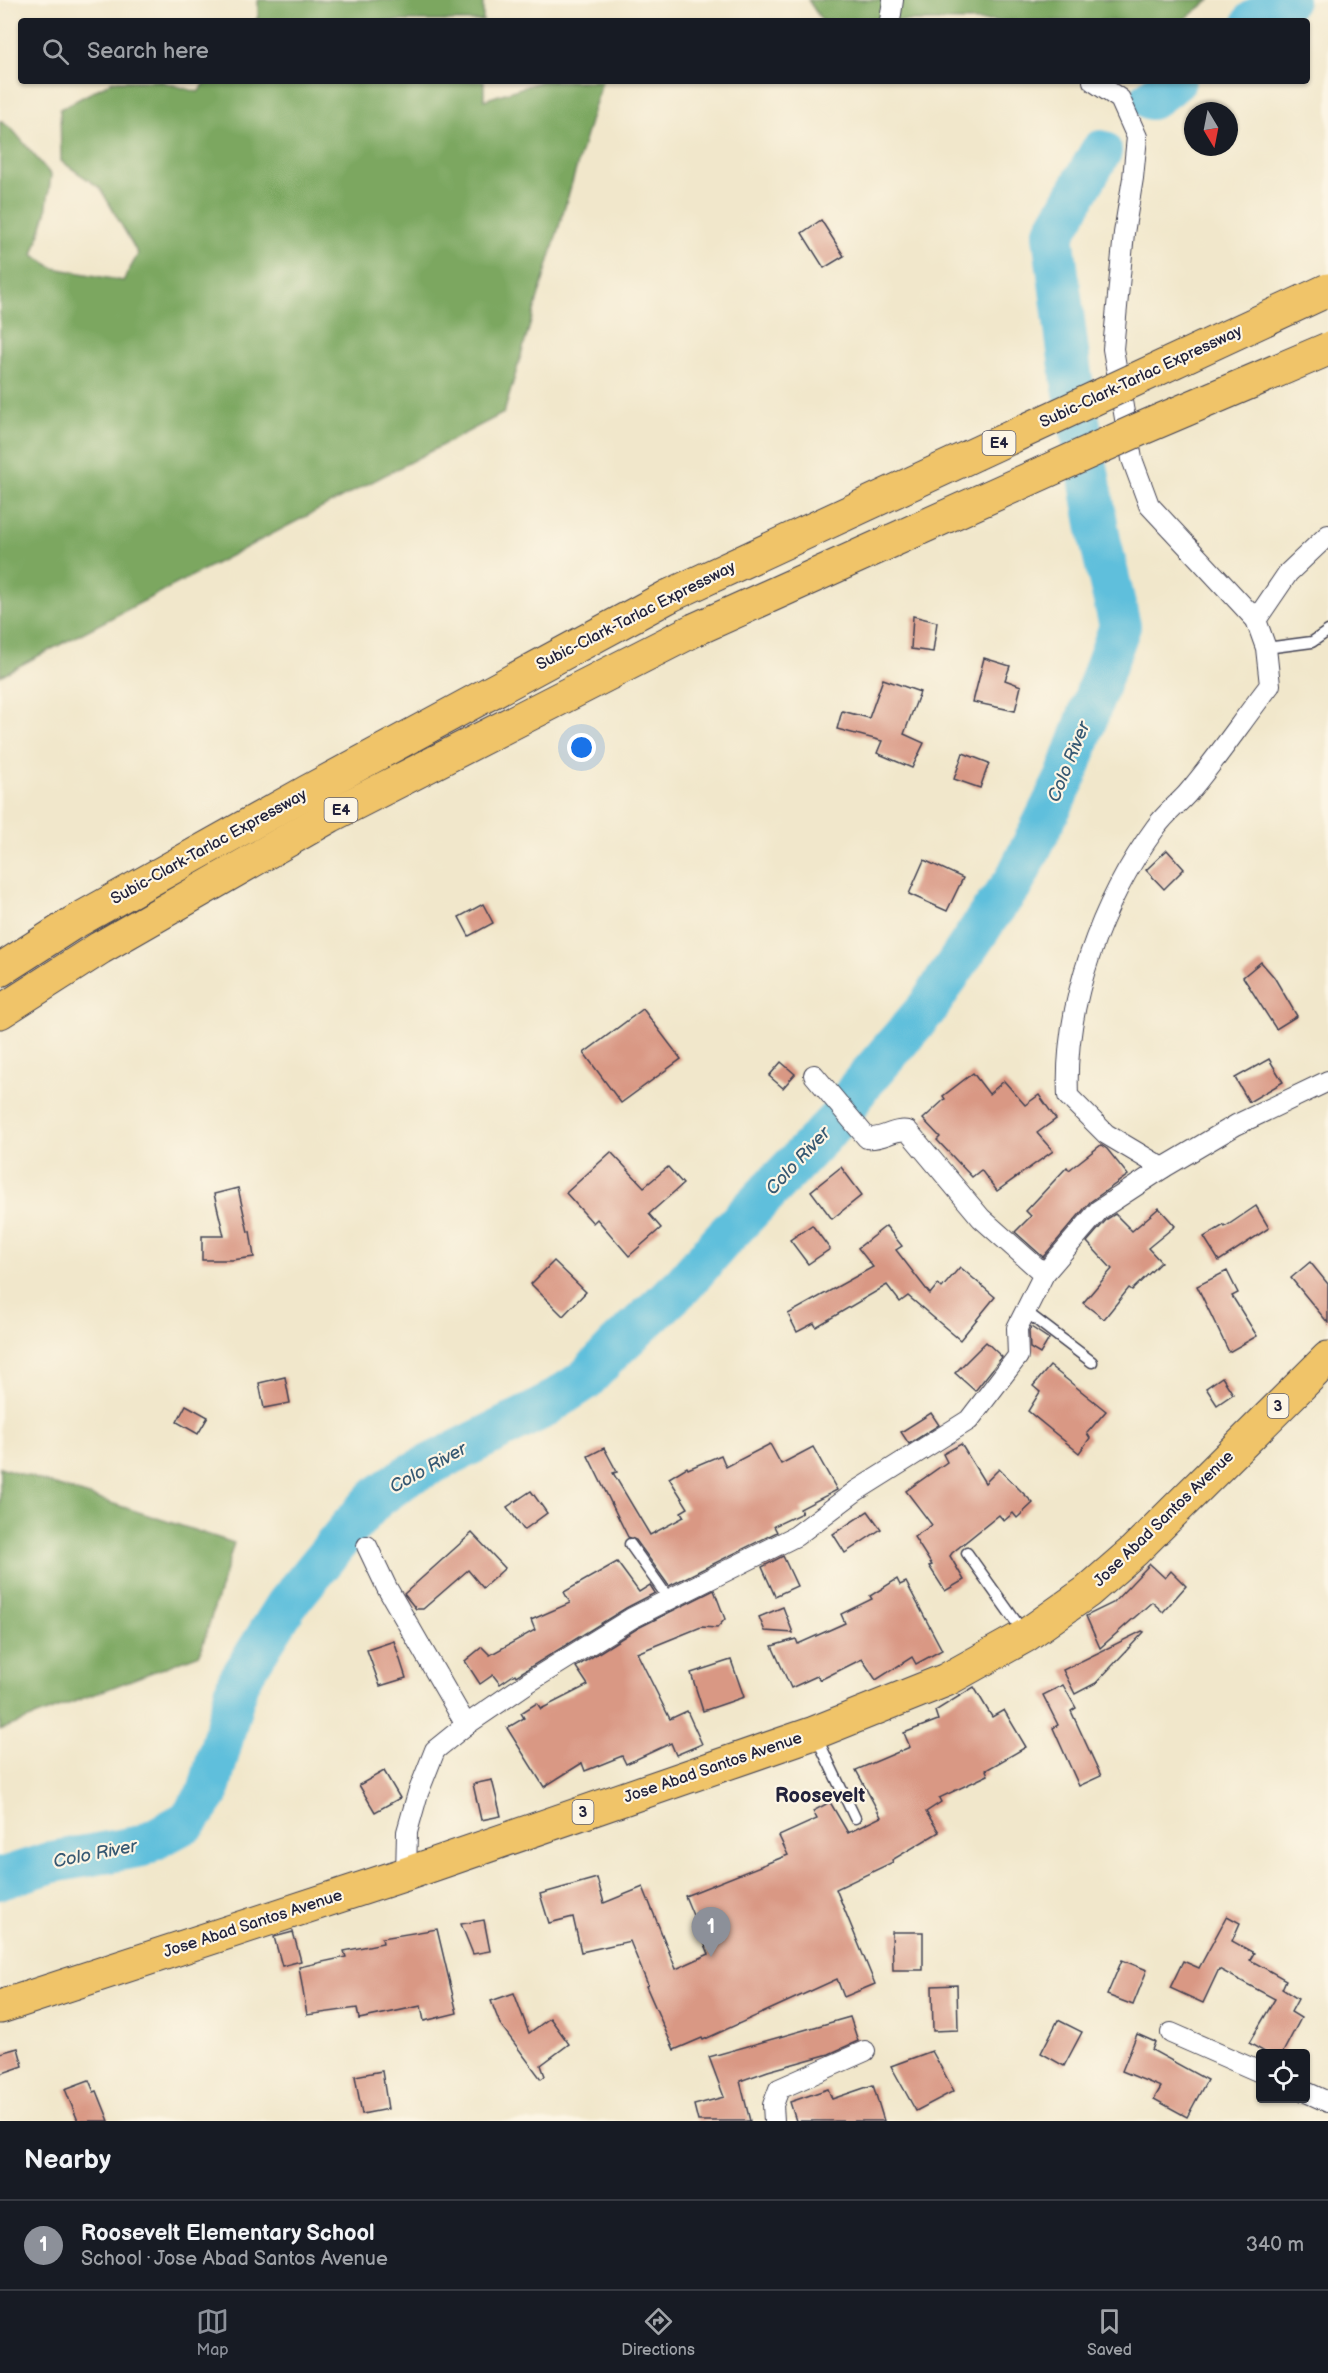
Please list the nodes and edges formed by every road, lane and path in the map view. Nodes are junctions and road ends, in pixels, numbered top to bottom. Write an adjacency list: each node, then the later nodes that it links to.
1 (893, 0): 2 (street)
2 (890, 18)
3 (1098, 84): 7 (street)
4 (1328, 290): 10 (highway, Subic-Clark-Tarlac Expressway / E4, bridge)
5 (1328, 349): 11 (highway, Subic-Clark-Tarlac Expressway / E4, bridge)
6 (1328, 535): 7 (street)
7 (1256, 620): 9 (street)
8 (1328, 631): 9 (lane)
9 (1266, 648): 14 (street)
10 (0, 970)
11 (0, 1012)
12 (818, 1080): 15 (street)
13 (1328, 1081): 14 (street)
14 (1163, 1167): 15 (street)
15 (1044, 1274): 16 (street)
16 (1026, 1311): 17 (lane); 22 (street)
17 (1092, 1362)
18 (1323, 1366): 23 (highway, Jose Abad Santos Avenue / 3)
19 (630, 1544): 22 (lane)
20 (367, 1546): 24 (street)
21 (967, 1553): 23 (lane)
22 (669, 1599): 24 (street)
23 (1025, 1636): 25 (highway, Jose Abad Santos Avenue / 3)
24 (466, 1725): 27 (street)
25 (814, 1733): 26 (lane); 27 (highway, Jose Abad Santos Avenue / 3)
26 (855, 1818)
27 (406, 1874): 28 (highway, Jose Abad Santos Avenue / 3)
28 (0, 2007)
29 (1171, 2033): 31 (street)
30 (865, 2051): 34 (street)
31 (1256, 2070)
32 (1310, 2094): 33 (street)
33 (1328, 2102)
34 (774, 2121)

